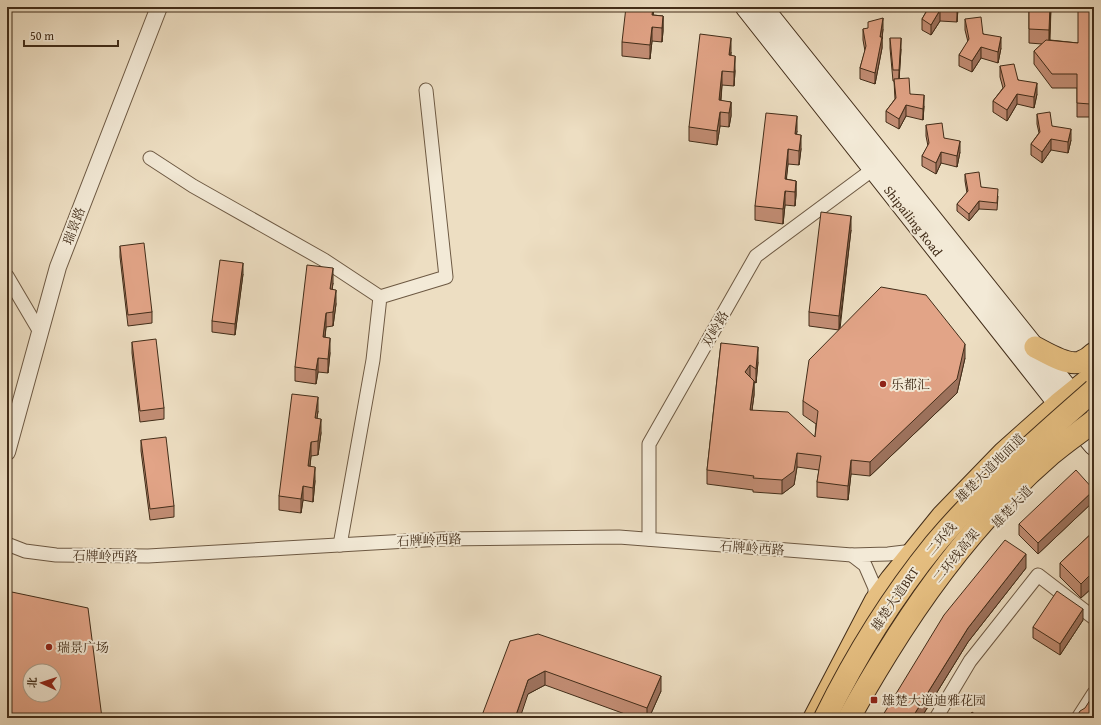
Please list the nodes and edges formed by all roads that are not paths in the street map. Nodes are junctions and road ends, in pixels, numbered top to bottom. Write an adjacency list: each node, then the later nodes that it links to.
1 (159, 7): 9 (street, 瑞景路)
2 (745, 7): 6 (main road, Shipailing Road)
3 (763, 7): 10 (main road, Shipailing Road)
4 (426, 90): 8 (street)
5 (150, 158): 8 (street)
6 (872, 170): 14 (main road, Shipailing Road); 18 (street, 双岭路)
7 (7, 276): 9 (street)
8 (380, 297): 20 (street)
9 (40, 332): 16 (street, 瑞景路)
10 (1035, 347): 11 (main road); 14 (main road, Shipailing Road)
11 (1094, 354)
12 (1094, 375): 14 (main road, 雄楚大道地面道)
13 (1094, 390): 29 (highway, 二环线, bridge)
14 (1065, 399): 15 (main road); 21 (main road, 雄楚大道地面道)
15 (1085, 424): 17 (lane); 30 (highway, 二环线高架, bridge); 31 (highway)
16 (7, 452)
17 (999, 493)
18 (649, 540): 20 (street, 石牌岭西路); 22 (street, 石牌岭西路)
19 (7, 544): 20 (street, 石牌岭西路)
20 (340, 545)
21 (913, 551): 22 (street, 石牌岭西路); 24 (main road, 雄楚大道地面道)
22 (852, 555): 24 (street)
23 (936, 560): 26 (lane, 雄楚大道BRT)
24 (875, 601): 28 (main road, 雄楚大道地面道)
25 (1094, 618): 32 (street)
26 (854, 687)
27 (1094, 693): 33 (street)
28 (814, 718)
29 (825, 718)
30 (849, 718)
31 (860, 718)
32 (936, 718)
33 (1078, 718)

